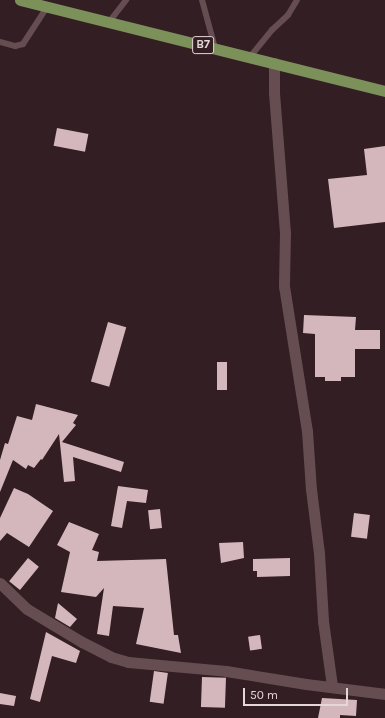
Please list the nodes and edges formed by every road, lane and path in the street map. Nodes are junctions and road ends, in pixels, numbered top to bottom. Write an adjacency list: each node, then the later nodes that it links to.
1 (20, 0): 5 (highway, B7)
2 (126, 0): 6 (lane)
3 (202, 0): 8 (lane)
4 (297, 0): 9 (lane)
5 (47, 7): 6 (highway, B7); 7 (lane)
6 (109, 22): 8 (highway, B7)
7 (0, 42)
8 (215, 48): 9 (highway, B7)
9 (250, 57): 10 (highway, B7)
10 (274, 63): 11 (highway, B7); 13 (street)
11 (385, 91)
12 (0, 583): 13 (street)
13 (332, 686): 14 (street)
14 (385, 694)

